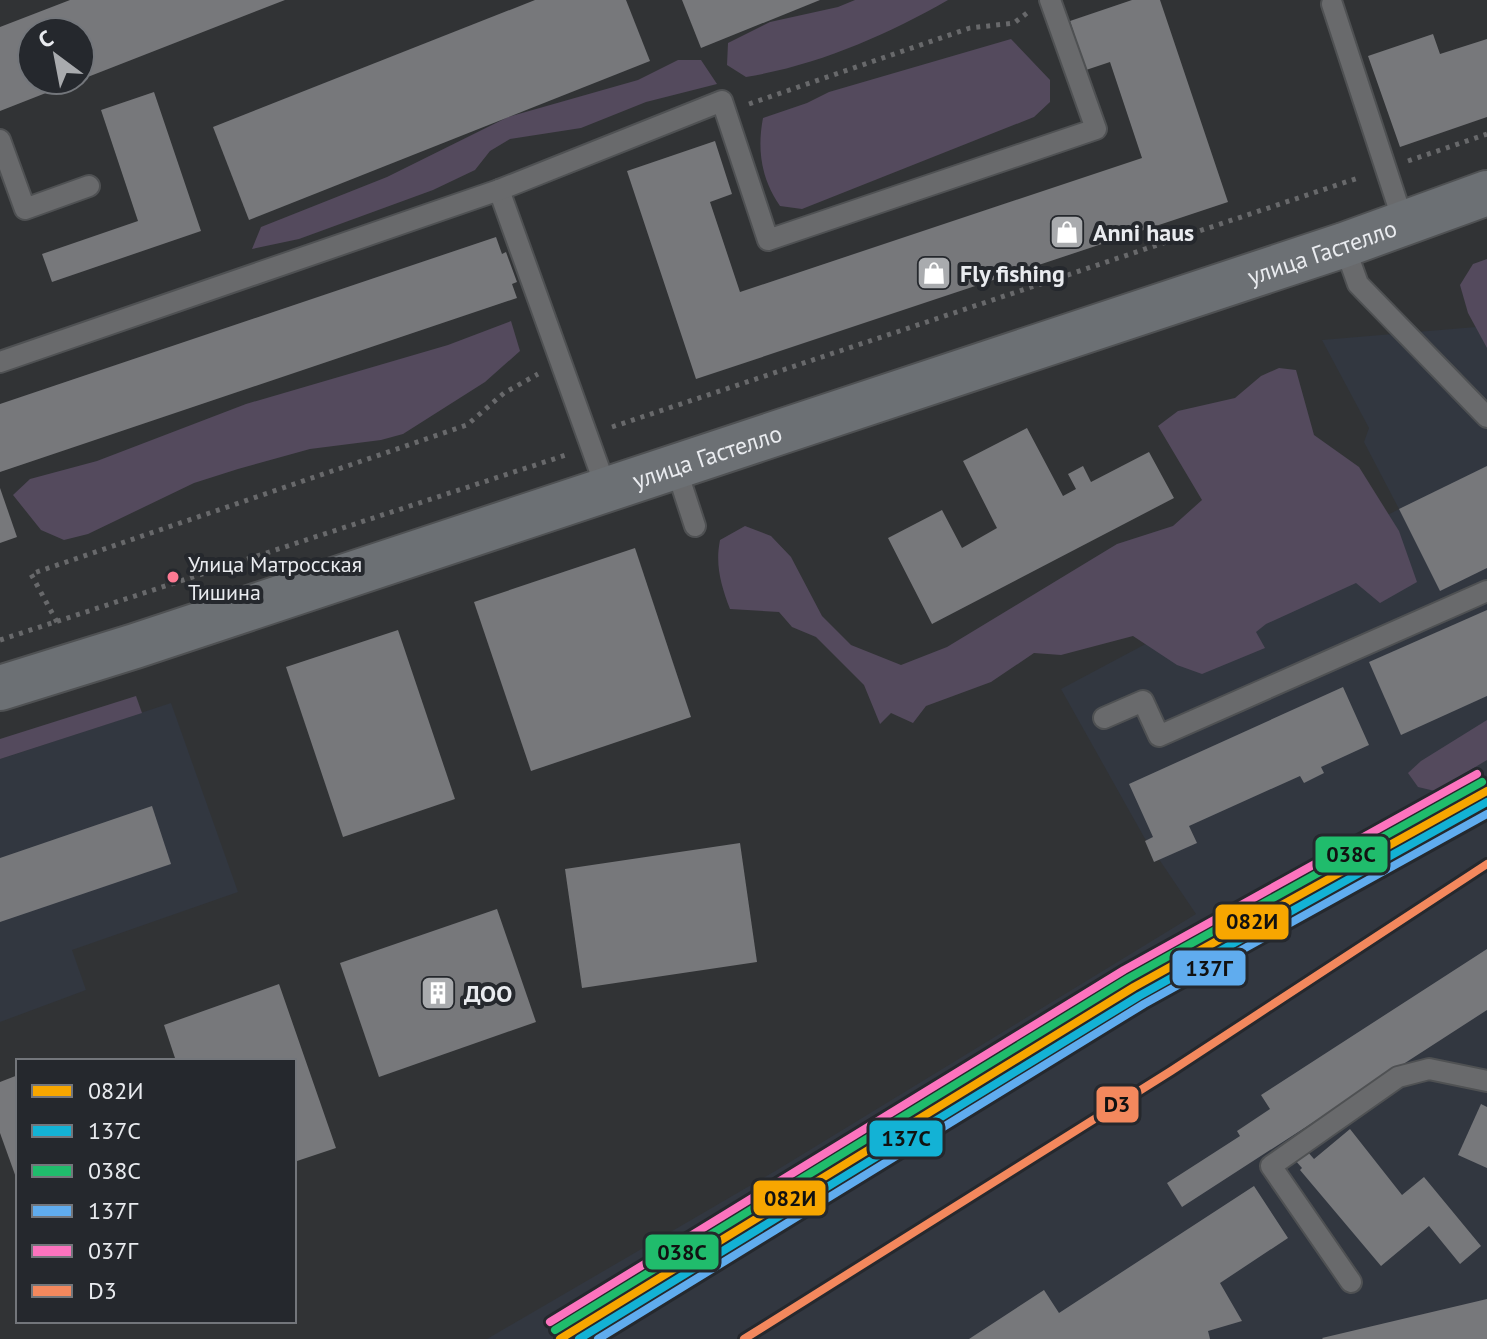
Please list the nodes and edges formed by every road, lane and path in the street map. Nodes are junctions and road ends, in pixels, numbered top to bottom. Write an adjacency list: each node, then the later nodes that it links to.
1 (1333, 1): 6 (lane)
2 (1042, 4): 3 (path); 3 (lane)
3 (725, 112): 8 (lane)
4 (1487, 134): 6 (path)
5 (0, 140): 7 (lane)
6 (1386, 168): 11 (lane); 16 (path)
7 (89, 186)
8 (499, 190): 13 (lane); 14 (lane)
9 (1487, 193): 11 (street, улица Гастелло)
10 (1487, 208): 11 (street, улица Гастелло)
11 (1408, 223): 12 (street, улица Гастелло)
12 (1344, 245): 15 (lane); 17 (street, улица Гастелло)
13 (0, 362)
14 (560, 362): 16 (lane); 21 (path)
15 (1487, 417)
16 (589, 439): 18 (lane); 21 (path)
17 (675, 465): 18 (street, улица Гастелло); 19 (lane)
18 (606, 488): 23 (street, улица Гастелло)
19 (695, 526)
20 (1487, 591): 24 (lane)
21 (57, 622): 22 (path)
22 (0, 640)
23 (0, 688)
24 (1104, 718)
25 (1487, 1081): 26 (lane)
26 (1351, 1282)

